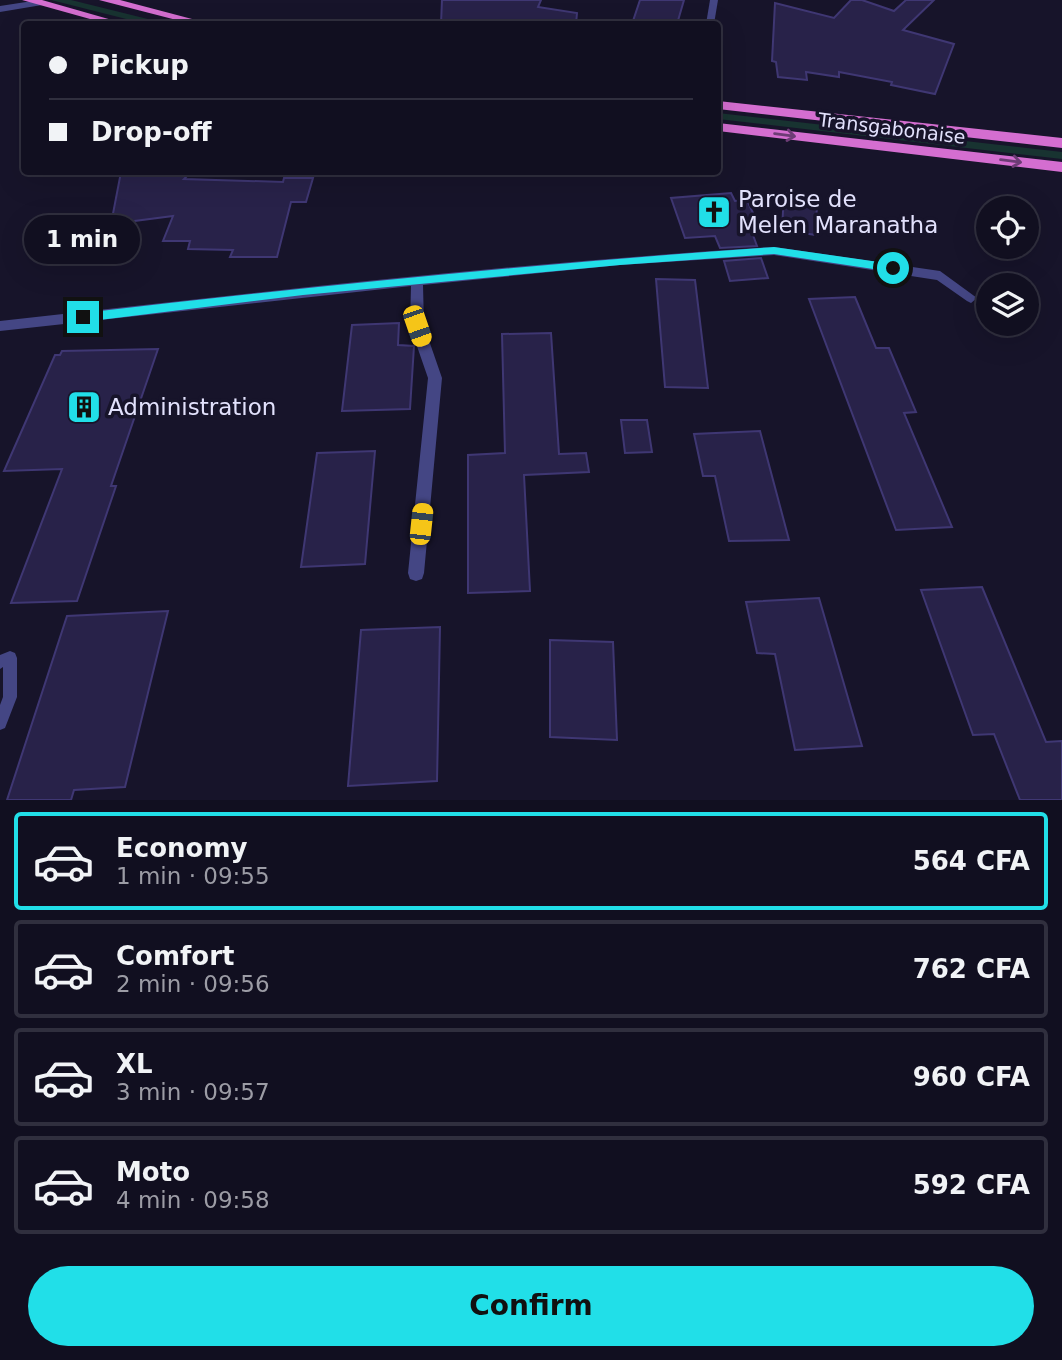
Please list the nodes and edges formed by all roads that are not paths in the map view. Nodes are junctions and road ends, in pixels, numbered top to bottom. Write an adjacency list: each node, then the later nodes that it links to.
1 (105, 0): 6 (highway)
2 (715, 0): 7 (street)
3 (33, 2): 4 (street); 5 (highway)
4 (0, 9)
5 (108, 21)
6 (192, 21)
7 (711, 21)
8 (721, 105): 10 (highway, Transgabonaise)
9 (721, 127): 11 (highway, Transgabonaise, one-way to 11)
10 (1062, 143)
11 (1062, 167)
12 (417, 281): 13 (street); 14 (street); 15 (street)
13 (971, 298)
14 (0, 326)
15 (416, 573)
16 (0, 662): 17 (lane)
17 (0, 723)

